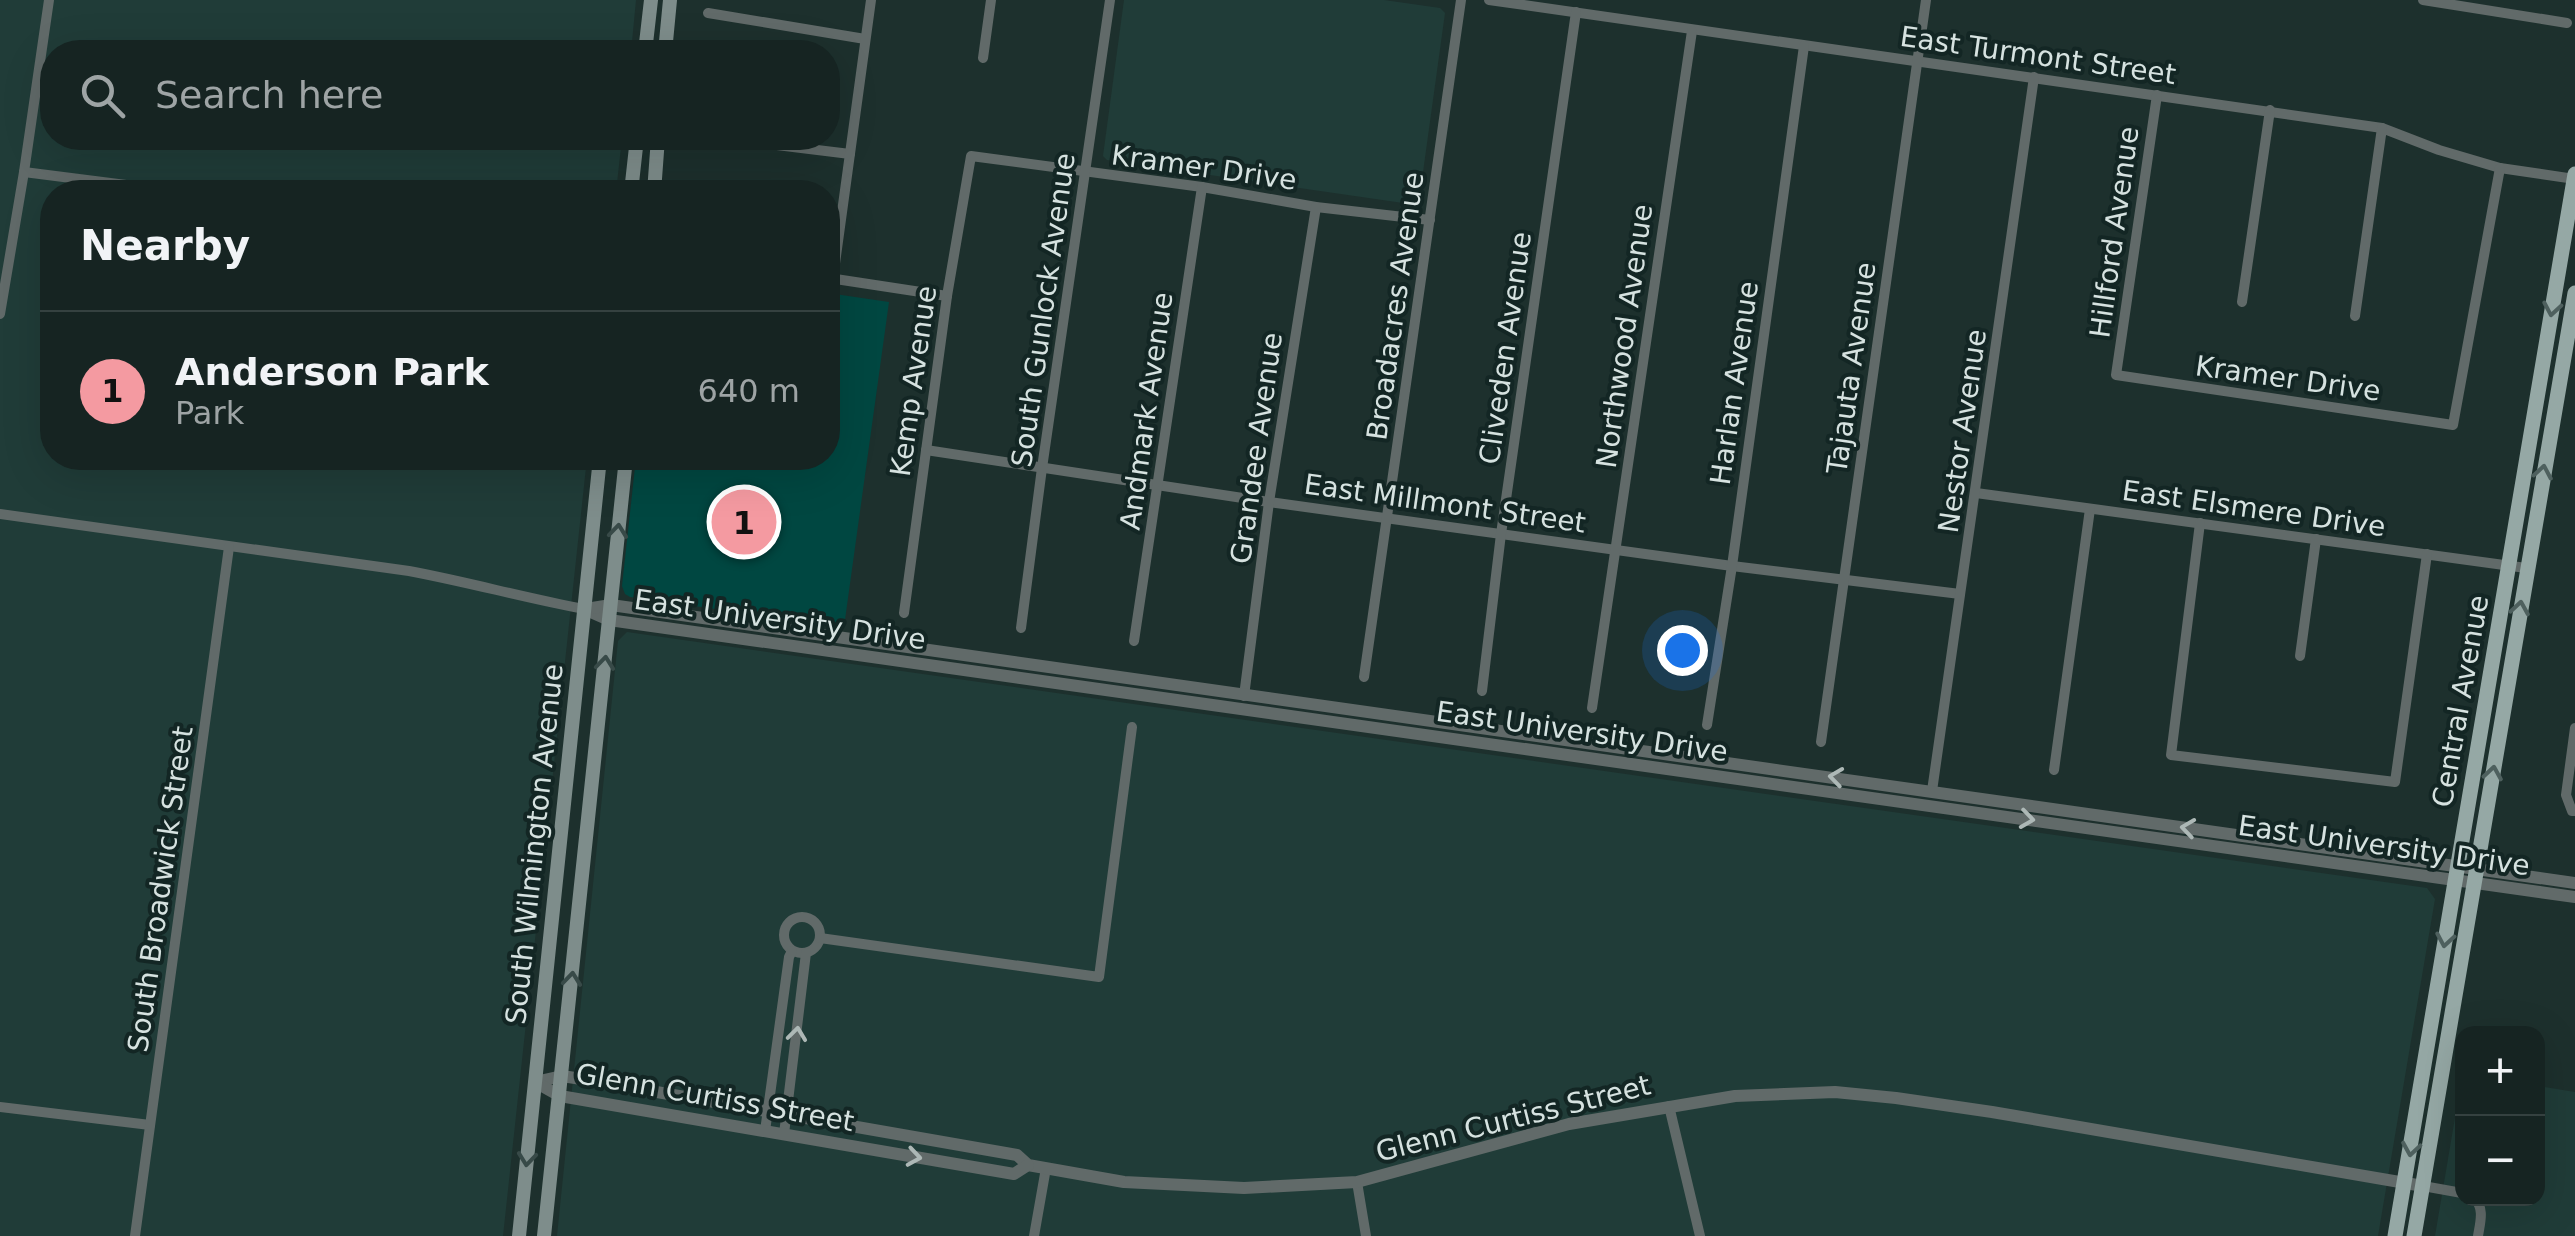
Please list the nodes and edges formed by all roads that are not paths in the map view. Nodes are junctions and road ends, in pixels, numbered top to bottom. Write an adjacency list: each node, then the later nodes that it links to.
1 (49, 0): 16 (street)
2 (650, 0): 17 (main road)
3 (670, 0): 18 (main road)
4 (871, 0): 15 (street)
5 (990, 0): 20 (street)
6 (1110, 0): 34 (street, South Gunlock Avenue)
7 (1461, 0): 42 (street, Broadacres Avenue)
8 (1489, 0): 11 (street, East Turmont Street)
9 (1926, 0): 21 (street, Tajauta Avenue)
10 (2422, 0): 13 (street)
11 (1576, 12): 14 (street, East Turmont Street); 61 (street, Cliveden Avenue)
12 (708, 13): 15 (street)
13 (2567, 23)
14 (1692, 31): 19 (street, East Turmont Street); 64 (street, Northwood Avenue)
15 (865, 39): 30 (street)
16 (43, 40)
17 (647, 40)
18 (666, 40)
19 (1804, 46): 21 (street, East Turmont Street); 66 (street, Harlan Avenue)
20 (983, 58)
21 (1916, 60): 23 (street, East Turmont Street); 69 (street, Tajauta Avenue)
22 (40, 62): 33 (street)
23 (2034, 77): 24 (street, East Turmont Street); 55 (street, Nestor Avenue)
24 (2157, 95): 25 (street, East Turmont Street); 49 (street, Hillford Avenue)
25 (2270, 110): 26 (street, East Turmont Street); 46 (street)
26 (2382, 128): 32 (street, East Turmont Street); 48 (street)
27 (636, 150): 37 (main road)
28 (657, 150): 38 (main road)
29 (817, 150): 30 (street)
30 (850, 154): 41 (street)
31 (971, 156): 34 (street, Kramer Drive); 45 (street, Kemp Avenue)
32 (2500, 168): 35 (street, East Turmont Street); 49 (street, Kramer Drive)
33 (24, 172): 36 (street); 47 (street)
34 (1086, 172): 39 (street, Kramer Drive); 51 (street, South Gunlock Avenue)
35 (2575, 177): 67 (main road, Central Avenue, one-way to 67)
36 (87, 180)
37 (633, 180)
38 (655, 180)
39 (1202, 187): 40 (street, Kramer Drive); 54 (street, Andmark Avenue)
40 (1316, 207): 42 (street, Kramer Drive); 56 (street, Grandee Avenue)
41 (840, 216)
42 (1430, 220): 59 (street, Broadacres Avenue)
43 (840, 280): 45 (street)
44 (2575, 293): 68 (main road, Central Avenue, one-way to 44)
45 (947, 296): 50 (street, Kemp Avenue)
46 (2242, 302)
47 (0, 314)
48 (2355, 316)
49 (2116, 375)
50 (926, 450): 51 (street, East Millmont Street); 73 (street, Kemp Avenue)
51 (1042, 468): 54 (street, East Millmont Street); 74 (street, South Gunlock Avenue)
52 (599, 470): 71 (main road, South Wilmington Avenue)
53 (625, 470): 72 (main road, South Wilmington Avenue, one-way to 53)
54 (1158, 485): 56 (street, East Millmont Street); 75 (street, Andmark Avenue)
55 (1976, 493): 57 (street, East Elsmere Drive); 70 (street, Nestor Avenue)
56 (1269, 502): 59 (street, East Millmont Street); 79 (street, Grandee Avenue)
57 (2090, 510): 60 (street, East Elsmere Drive); 85 (street)
58 (0, 514): 63 (street, East University Drive)
59 (1388, 518): 61 (street, East Millmont Street); 77 (street, Broadacres Avenue)
60 (2200, 523): 62 (street, East Elsmere Drive); 65 (street)
61 (1501, 534): 64 (street, East Millmont Street); 78 (street, Cliveden Avenue)
62 (2316, 539): 65 (street, East Elsmere Drive); 76 (street)
63 (229, 547): 71 (street, East University Drive); 105 (street, South Broadwick Street)
64 (1615, 549): 66 (street, East Millmont Street); 80 (street, Northwood Avenue)
65 (2427, 554): 67 (street, East Elsmere Drive)
66 (1732, 566): 69 (street, East Millmont Street); 81 (street, Harlan Avenue)
67 (2508, 566): 68 (street, East Elsmere Drive); 89 (main road, Central Avenue)
68 (2526, 568): 90 (main road, Central Avenue, one-way to 68)
69 (1844, 579): 70 (street, East Millmont Street); 84 (street, Tajauta Avenue)
70 (1960, 594): 86 (street, Nestor Avenue)
71 (584, 610): 72 (street, East University Drive); 99 (main road, South Wilmington Avenue)
72 (610, 613): 79 (street, East University Drive); 98 (main road, South Wilmington Avenue, one-way to 72)
73 (904, 613)
74 (1021, 628)
75 (1134, 642)
76 (2300, 656)
77 (1364, 677)
78 (1482, 691)
79 (1243, 702): 86 (street, East University Drive, one-way to 79); 87 (street, East University Drive)
80 (1592, 708)
81 (1707, 725)
82 (1132, 727): 93 (street)
83 (2575, 728): 88 (street)
84 (1820, 742)
85 (2054, 770)
86 (1932, 790): 87 (street); 89 (street, East University Drive, one-way to 86)
87 (1930, 806): 89 (street, East University Drive, one-way to 89)
88 (2574, 811)
89 (2456, 873): 90 (street, East University Drive); 96 (main road, Central Avenue, one-way to 96)
90 (2476, 876): 91 (street, East University Drive); 92 (street, East University Drive); 97 (main road, Central Avenue)
91 (2575, 883)
92 (2575, 897)
93 (820, 938): 94 (street); 95 (street)
94 (792, 950): 95 (street); 103 (street)
95 (806, 953): 104 (street, one-way to 95)
96 (2426, 1056): 97 (main road); 111 (main road, Central Avenue, one-way to 111)
97 (2444, 1059): 112 (main road, Central Avenue)
98 (562, 1076): 99 (street, Glenn Curtiss Street); 100 (main road, South Wilmington Avenue); 103 (street, Glenn Curtiss Street)
99 (535, 1082): 100 (street, Glenn Curtiss Street); 116 (main road, South Wilmington Avenue, one-way to 116)
100 (560, 1096): 106 (street, Glenn Curtiss Street); 117 (main road, South Wilmington Avenue)
101 (1670, 1106): 110 (street, Glenn Curtiss Street); 111 (street, Glenn Curtiss Street); 120 (street)
102 (0, 1107): 105 (street)
103 (768, 1112): 104 (street, Glenn Curtiss Street); 106 (street)
104 (786, 1115): 107 (street); 108 (street, Glenn Curtiss Street)
105 (150, 1126): 115 (street, South Broadwick Street)
106 (765, 1131): 107 (street, Glenn Curtiss Street)
107 (784, 1134): 108 (street, Glenn Curtiss Street, one-way to 108)
108 (1028, 1165): 109 (street, Glenn Curtiss Street)
109 (1046, 1168): 110 (street, Glenn Curtiss Street); 118 (street)
110 (1357, 1182): 119 (street)
111 (2406, 1183): 112 (street, Glenn Curtiss Street); 121 (main road, Central Avenue)
112 (2423, 1186): 113 (street); 122 (main road, Central Avenue)
113 (2455, 1193)
114 (2479, 1206): 123 (street)
115 (134, 1236)
116 (518, 1236)
117 (544, 1236)
118 (1034, 1236)
119 (1366, 1236)
120 (1700, 1236)
121 (2396, 1236)
122 (2414, 1236)
123 (2478, 1236)

